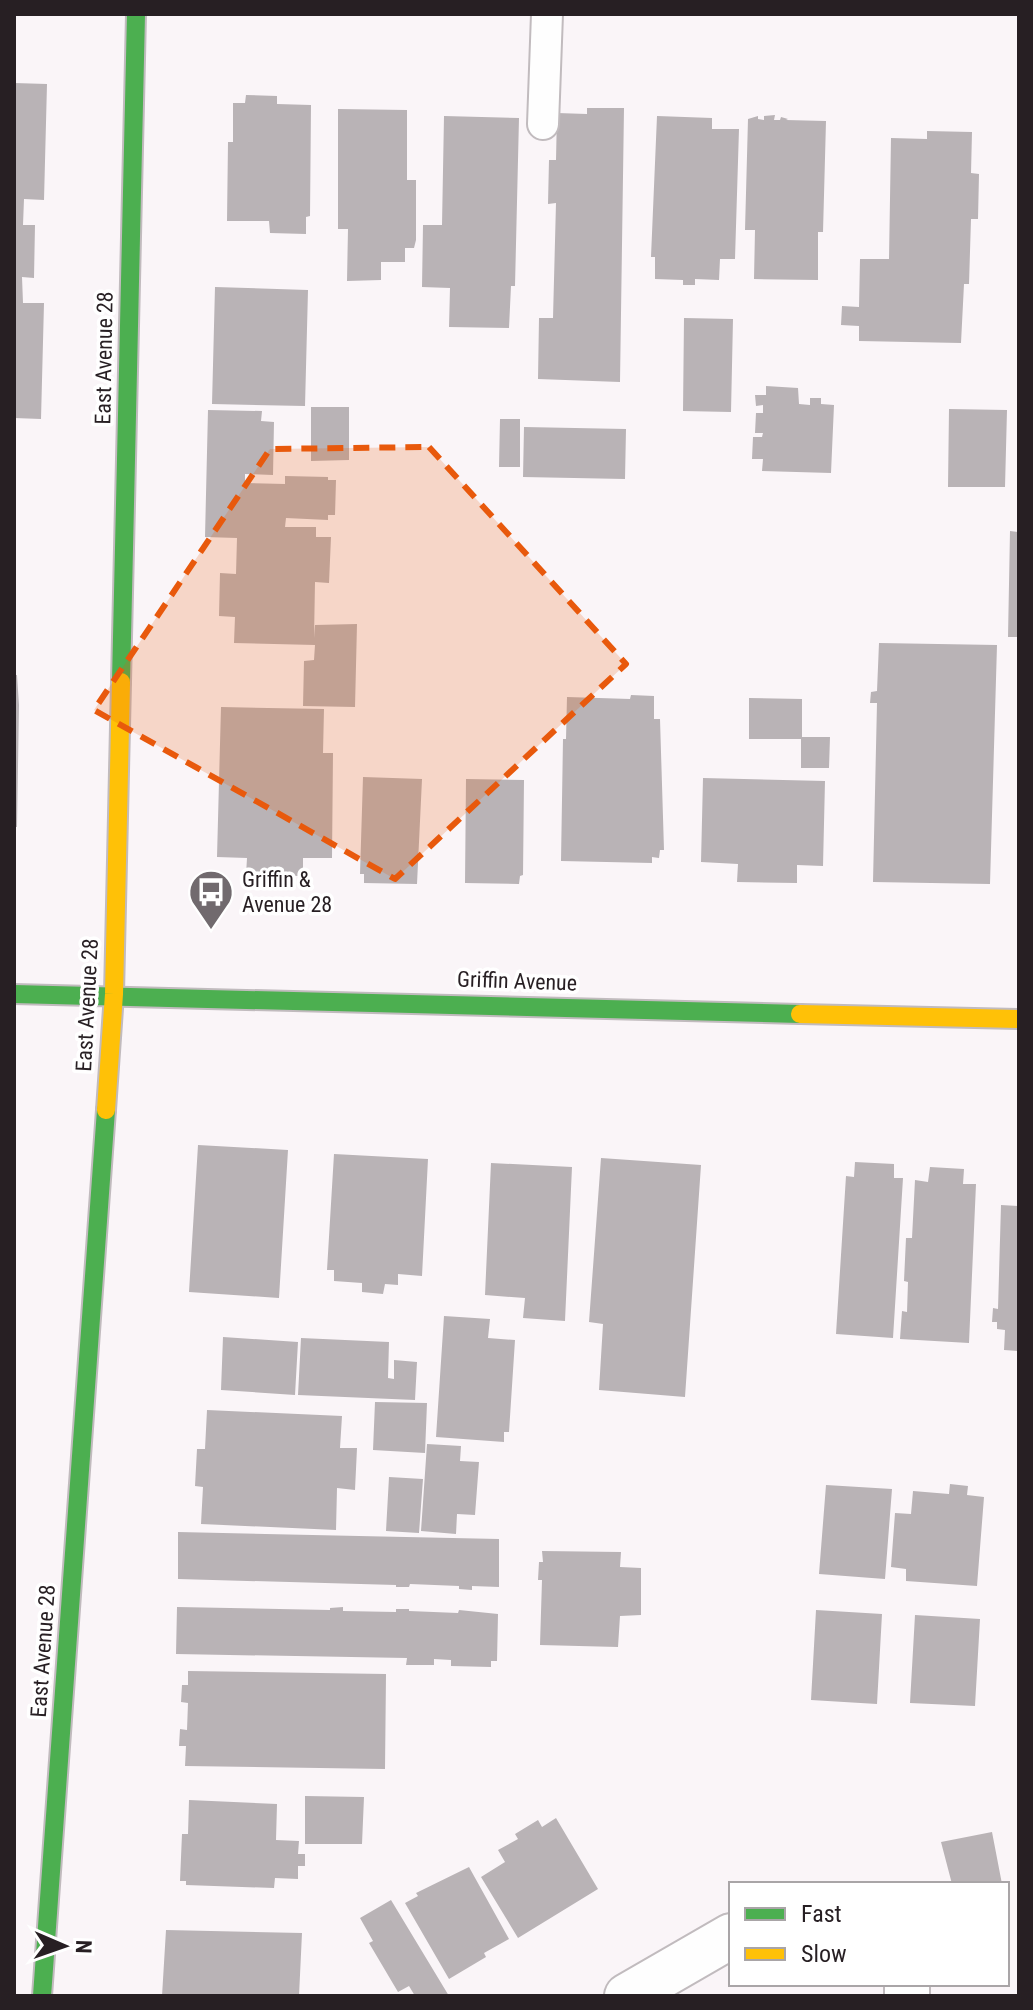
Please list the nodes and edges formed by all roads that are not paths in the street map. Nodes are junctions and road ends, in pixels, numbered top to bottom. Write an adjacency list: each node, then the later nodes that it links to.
1 (136, 14): 5 (street, East Avenue 28)
2 (547, 14): 3 (lane)
3 (543, 124)
4 (14, 994): 5 (street, Griffin Avenue)
5 (114, 994): 6 (street, Griffin Avenue); 8 (street, East Avenue 28)
6 (1019, 1019)
7 (729, 1937): 9 (street)
8 (42, 1996)
9 (627, 1996)

